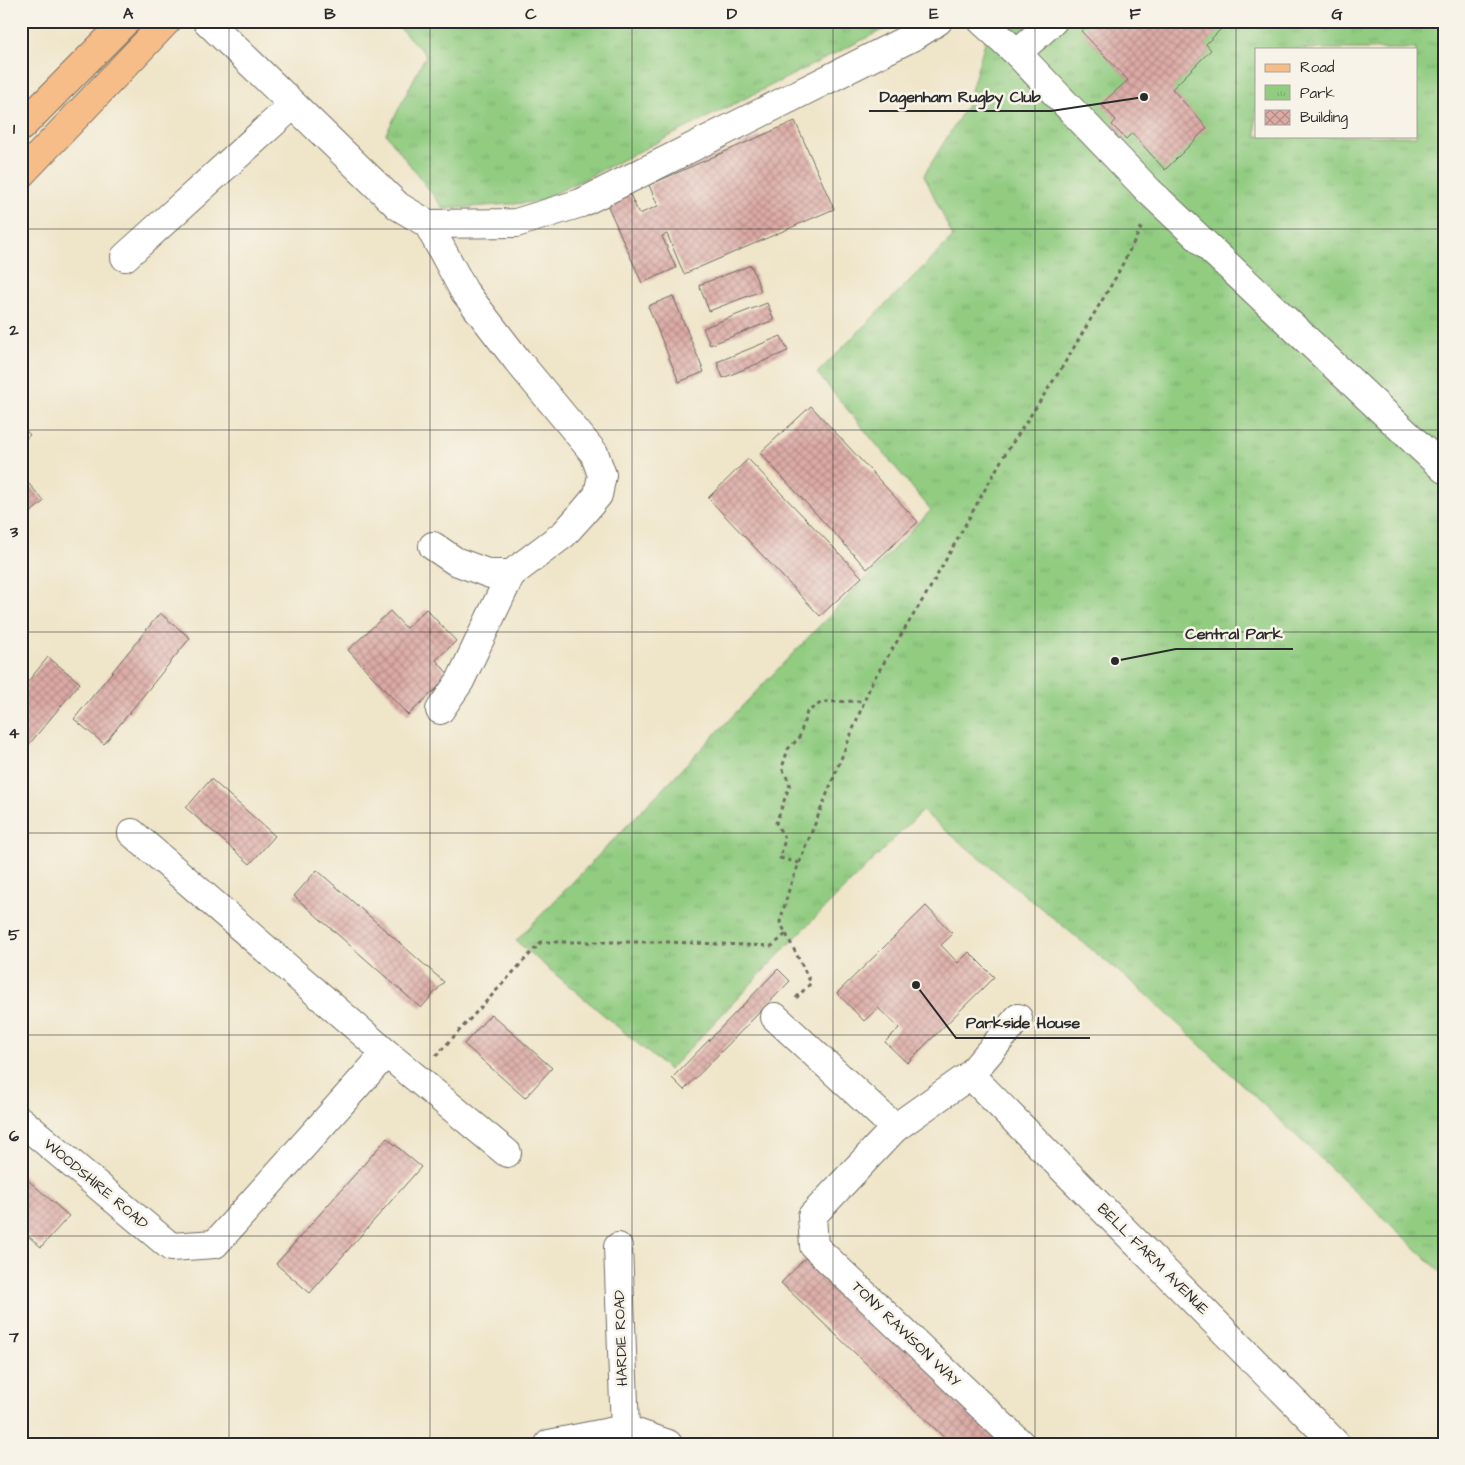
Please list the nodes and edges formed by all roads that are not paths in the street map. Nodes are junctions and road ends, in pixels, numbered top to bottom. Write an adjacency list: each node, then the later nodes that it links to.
1 (126, 21): 9 (main road)
2 (167, 21): 10 (main road)
3 (208, 21): 8 (street)
4 (938, 21): 11 (street)
5 (982, 21): 7 (street)
6 (1053, 21): 7 (street)
7 (1017, 53): 13 (street)
8 (293, 106): 11 (street); 12 (street)
9 (21, 128)
10 (21, 174)
11 (428, 224): 15 (street)
12 (125, 257)
13 (1444, 469)
14 (433, 546): 15 (street)
15 (510, 574): 16 (street)
16 (440, 710)
17 (132, 833): 20 (street)
18 (776, 1018): 23 (street)
19 (1018, 1018): 21 (street)
20 (386, 1053): 22 (street, WOODSHIRE ROAD); 24 (street)
21 (970, 1075): 23 (street); 30 (street, BELL FARM AVENUE)
22 (21, 1120)
23 (896, 1128): 29 (street, TONY RAWSON WAY)
24 (507, 1153)
25 (618, 1248): 26 (street, HARDIE ROAD)
26 (625, 1429): 27 (street); 28 (street)
27 (549, 1444)
28 (668, 1444)
29 (1021, 1444)
30 (1336, 1444)

